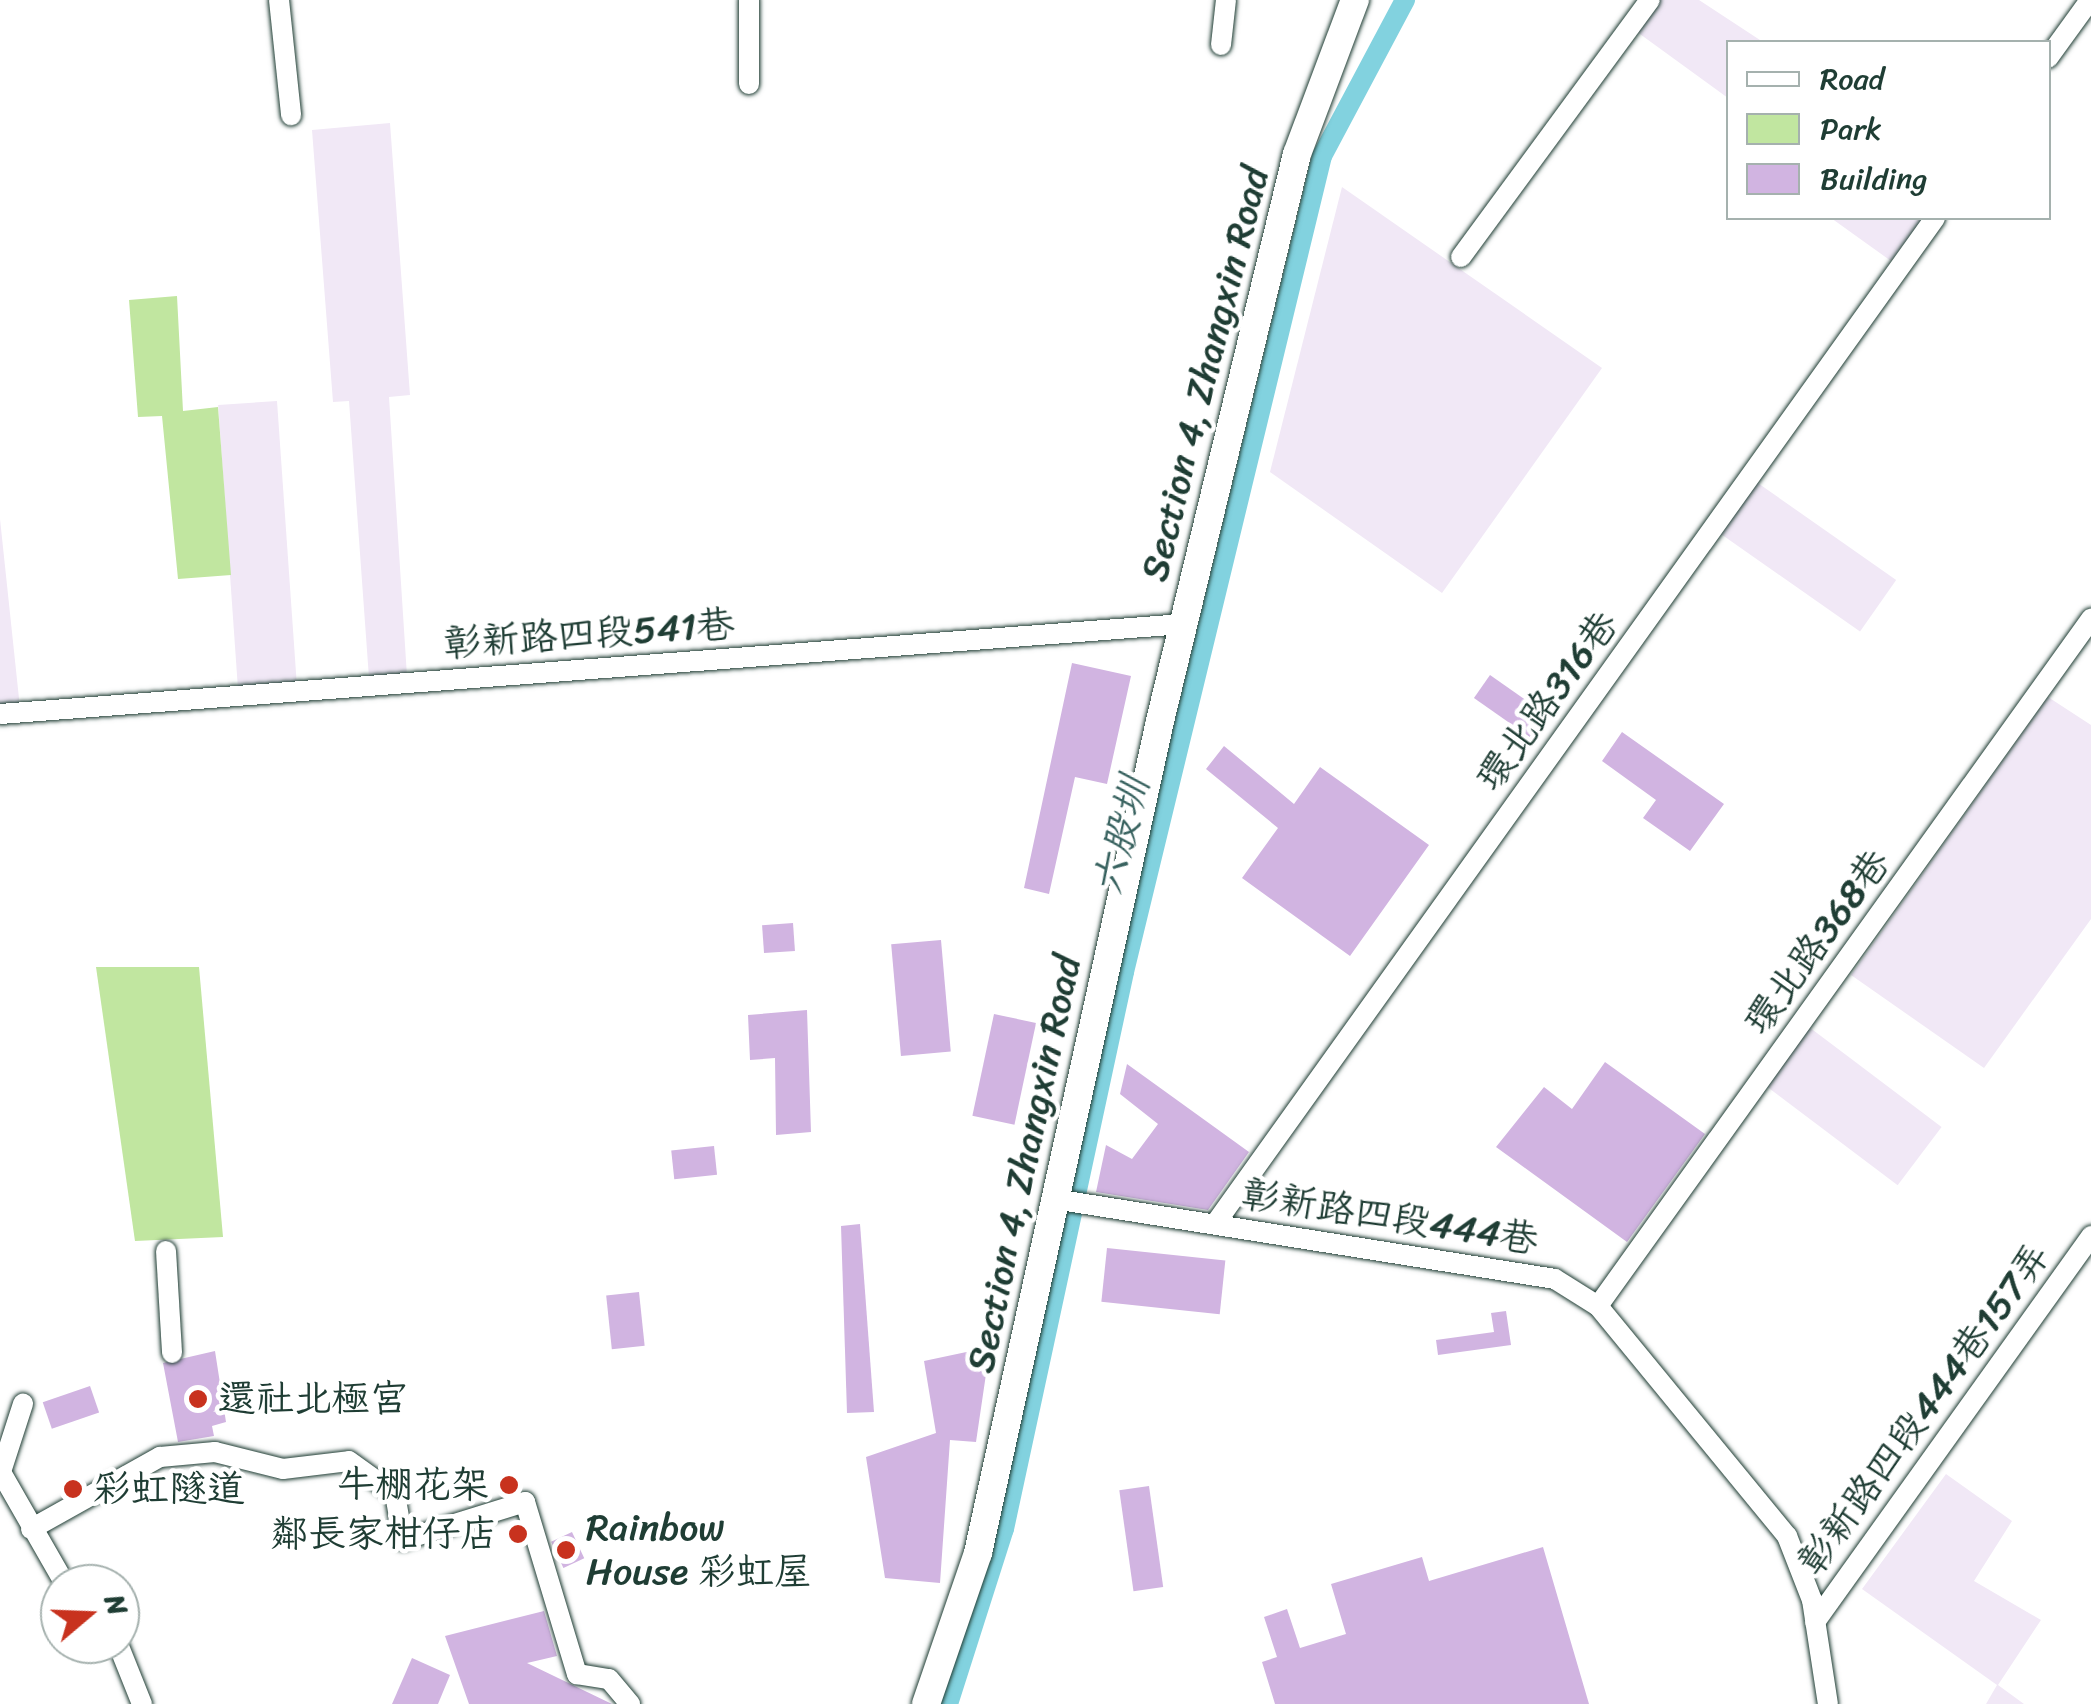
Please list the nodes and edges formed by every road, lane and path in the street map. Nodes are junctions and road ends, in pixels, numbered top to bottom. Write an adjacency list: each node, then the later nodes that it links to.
1 (279, 0): 10 (street)
2 (748, 0): 9 (street)
3 (1226, 0): 7 (street)
4 (1355, 0): 14 (street, Section 4, Zhangxin Road)
5 (1650, 0): 12 (street)
6 (2090, 0): 8 (street)
7 (1221, 45)
8 (2051, 54)
9 (749, 84)
10 (291, 115)
11 (1934, 220): 17 (street, 環北路316巷)
12 (1461, 257)
13 (2091, 619): 20 (street, 環北路368巷)
14 (1183, 624): 15 (street, 彰新路四段541巷); 16 (street, Section 4, Zhangxin Road)
15 (0, 714)
16 (1054, 1200): 17 (street, 彰新路四段444巷); 30 (street, Section 4, Zhangxin Road)
17 (1214, 1224): 20 (street, 彰新路四段444巷)
18 (2091, 1236): 26 (street, 彰新路四段444巷157弄)
19 (166, 1251): 21 (street)
20 (1598, 1306): 26 (street, 彰新路四段444巷)
21 (172, 1354)
22 (23, 1404): 23 (street)
23 (1, 1475): 24 (street)
24 (31, 1530): 25 (street); 29 (street)
25 (53, 1564)
26 (1815, 1622): 31 (street, 彰新路四段444巷)
27 (126, 1664): 28 (street)
28 (142, 1704)
29 (630, 1704)
30 (926, 1704)
31 (1828, 1704)

